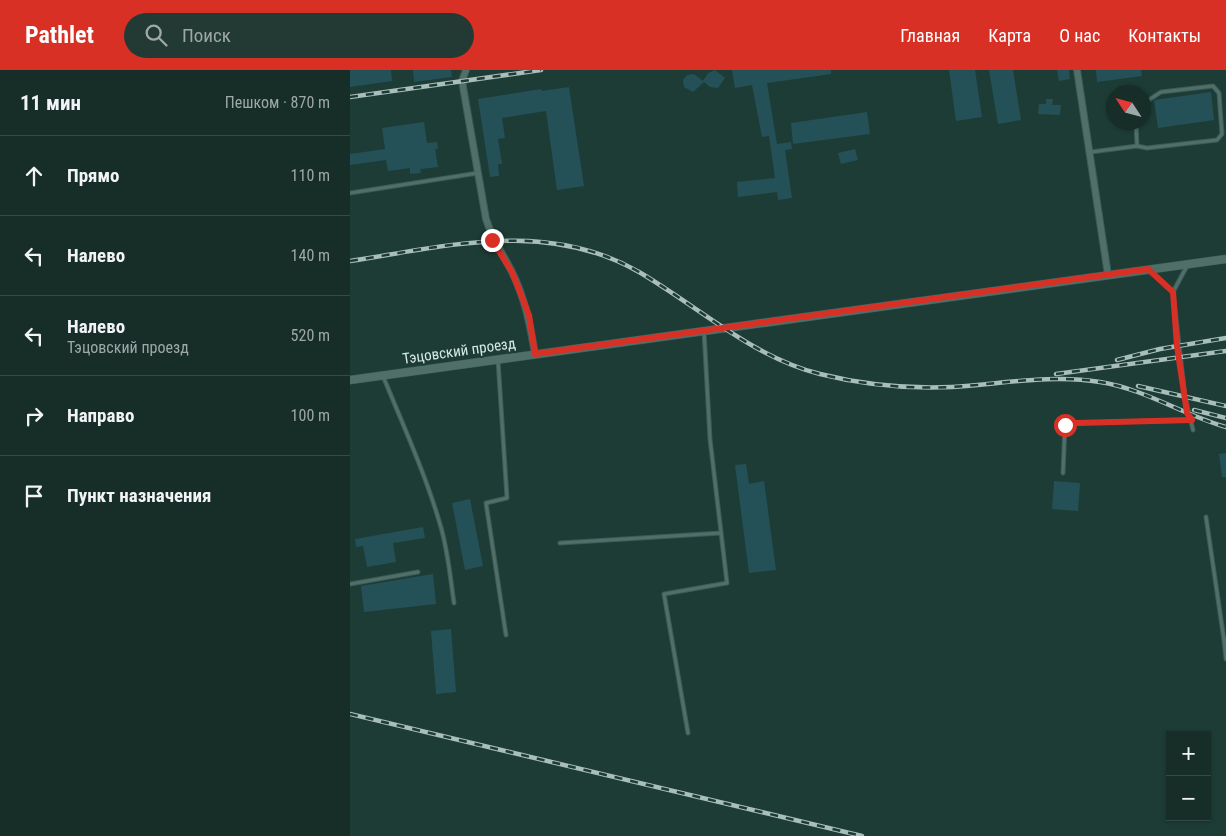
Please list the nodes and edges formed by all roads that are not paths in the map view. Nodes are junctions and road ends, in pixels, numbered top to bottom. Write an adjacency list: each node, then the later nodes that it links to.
1 (466, 70): 7 (street)
2 (1077, 70): 6 (street)
3 (1151, 98): 5 (lane)
4 (1136, 130): 5 (lane)
5 (1137, 146): 6 (lane)
6 (1091, 152): 12 (street)
7 (479, 172): 8 (lane); 15 (street)
8 (350, 193)
9 (1226, 259): 10 (street, Тэцовский проезд)
10 (1189, 264): 11 (street, Тэцовский проезд); 13 (lane)
11 (1148, 269): 12 (street, Тэцовский проезд); 13 (lane)
12 (1108, 275): 14 (street, Тэцовский проезд)
13 (1173, 292): 19 (lane)
14 (704, 330): 15 (street, Тэцовский проезд); 23 (lane)
15 (535, 354): 16 (street, Тэцовский проезд)
16 (498, 359): 17 (street, Тэцовский проезд); 28 (lane)
17 (382, 375): 18 (street, Тэцовский проезд); 27 (lane)
18 (350, 380)
19 (1192, 420): 20 (lane); 21 (lane)
20 (1193, 430)
21 (1063, 473)
22 (1206, 517): 29 (lane)
23 (721, 533): 24 (lane); 31 (lane)
24 (560, 543)
25 (418, 572): 26 (lane)
26 (350, 584)
27 (454, 603)
28 (506, 635)
29 (1225, 640): 30 (lane)
30 (1226, 659)
31 (688, 733)

